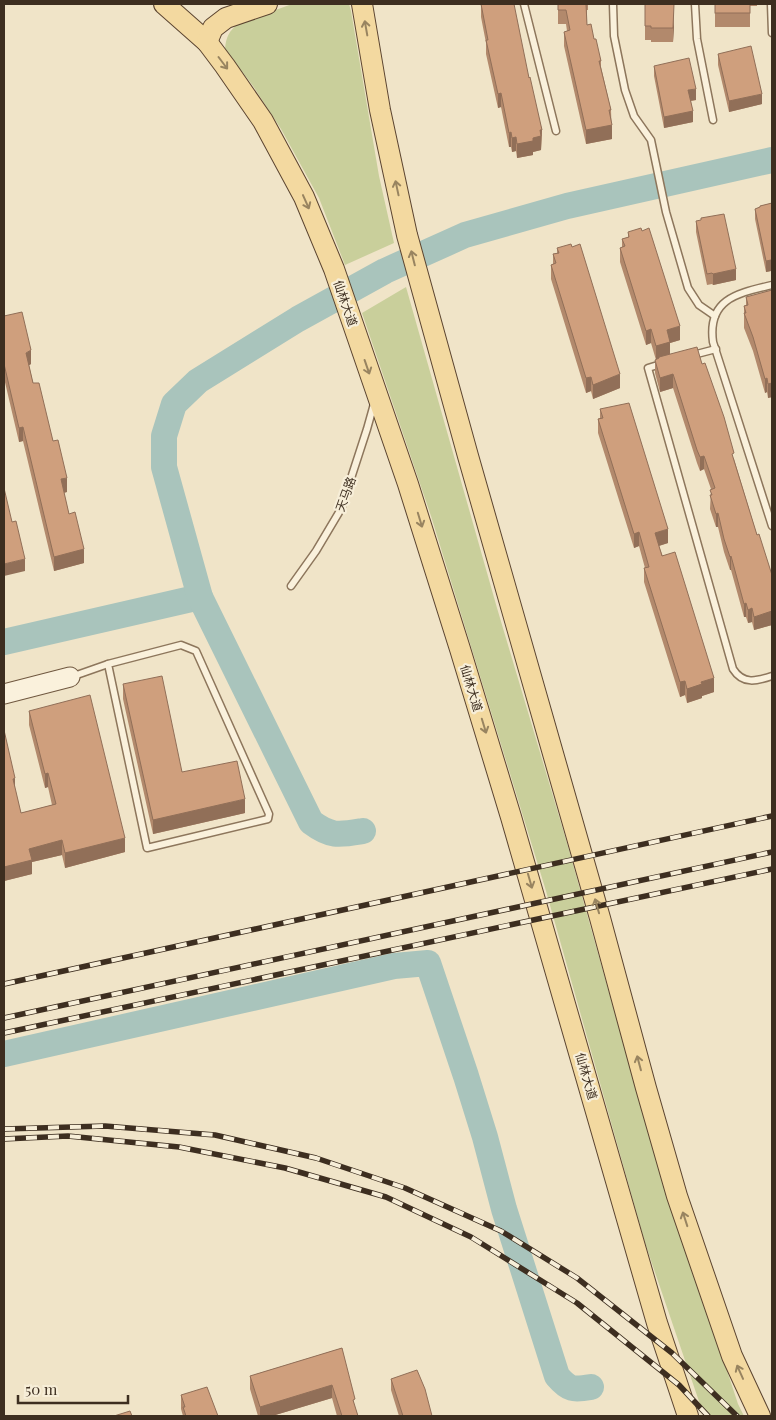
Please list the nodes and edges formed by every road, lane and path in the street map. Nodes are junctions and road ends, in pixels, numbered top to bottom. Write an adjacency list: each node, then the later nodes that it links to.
1 (164, 4): 9 (main road, 仙林大道)
2 (267, 4): 9 (main road)
3 (362, 4): 25 (main road, one-way to 3)
4 (524, 4): 11 (lane)
5 (613, 4): 13 (lane)
6 (695, 4): 10 (lane)
7 (771, 4): 8 (lane)
8 (772, 33)
9 (207, 42): 17 (main road, 仙林大道, one-way to 17)
10 (713, 120)
11 (556, 131)
12 (772, 285): 13 (lane)
13 (715, 316): 14 (lane)
14 (716, 349): 15 (lane); 18 (lane)
15 (682, 358)
16 (665, 363): 21 (lane)
17 (376, 393): 19 (lane, 天马路); 24 (main road, 仙林大道, one-way to 24)
18 (772, 526)
19 (291, 586)
20 (108, 664): 20 (lane); 22 (lane)
21 (772, 676)
22 (70, 677): 23 (street)
23 (4, 694)
24 (688, 1416)
25 (760, 1416)

